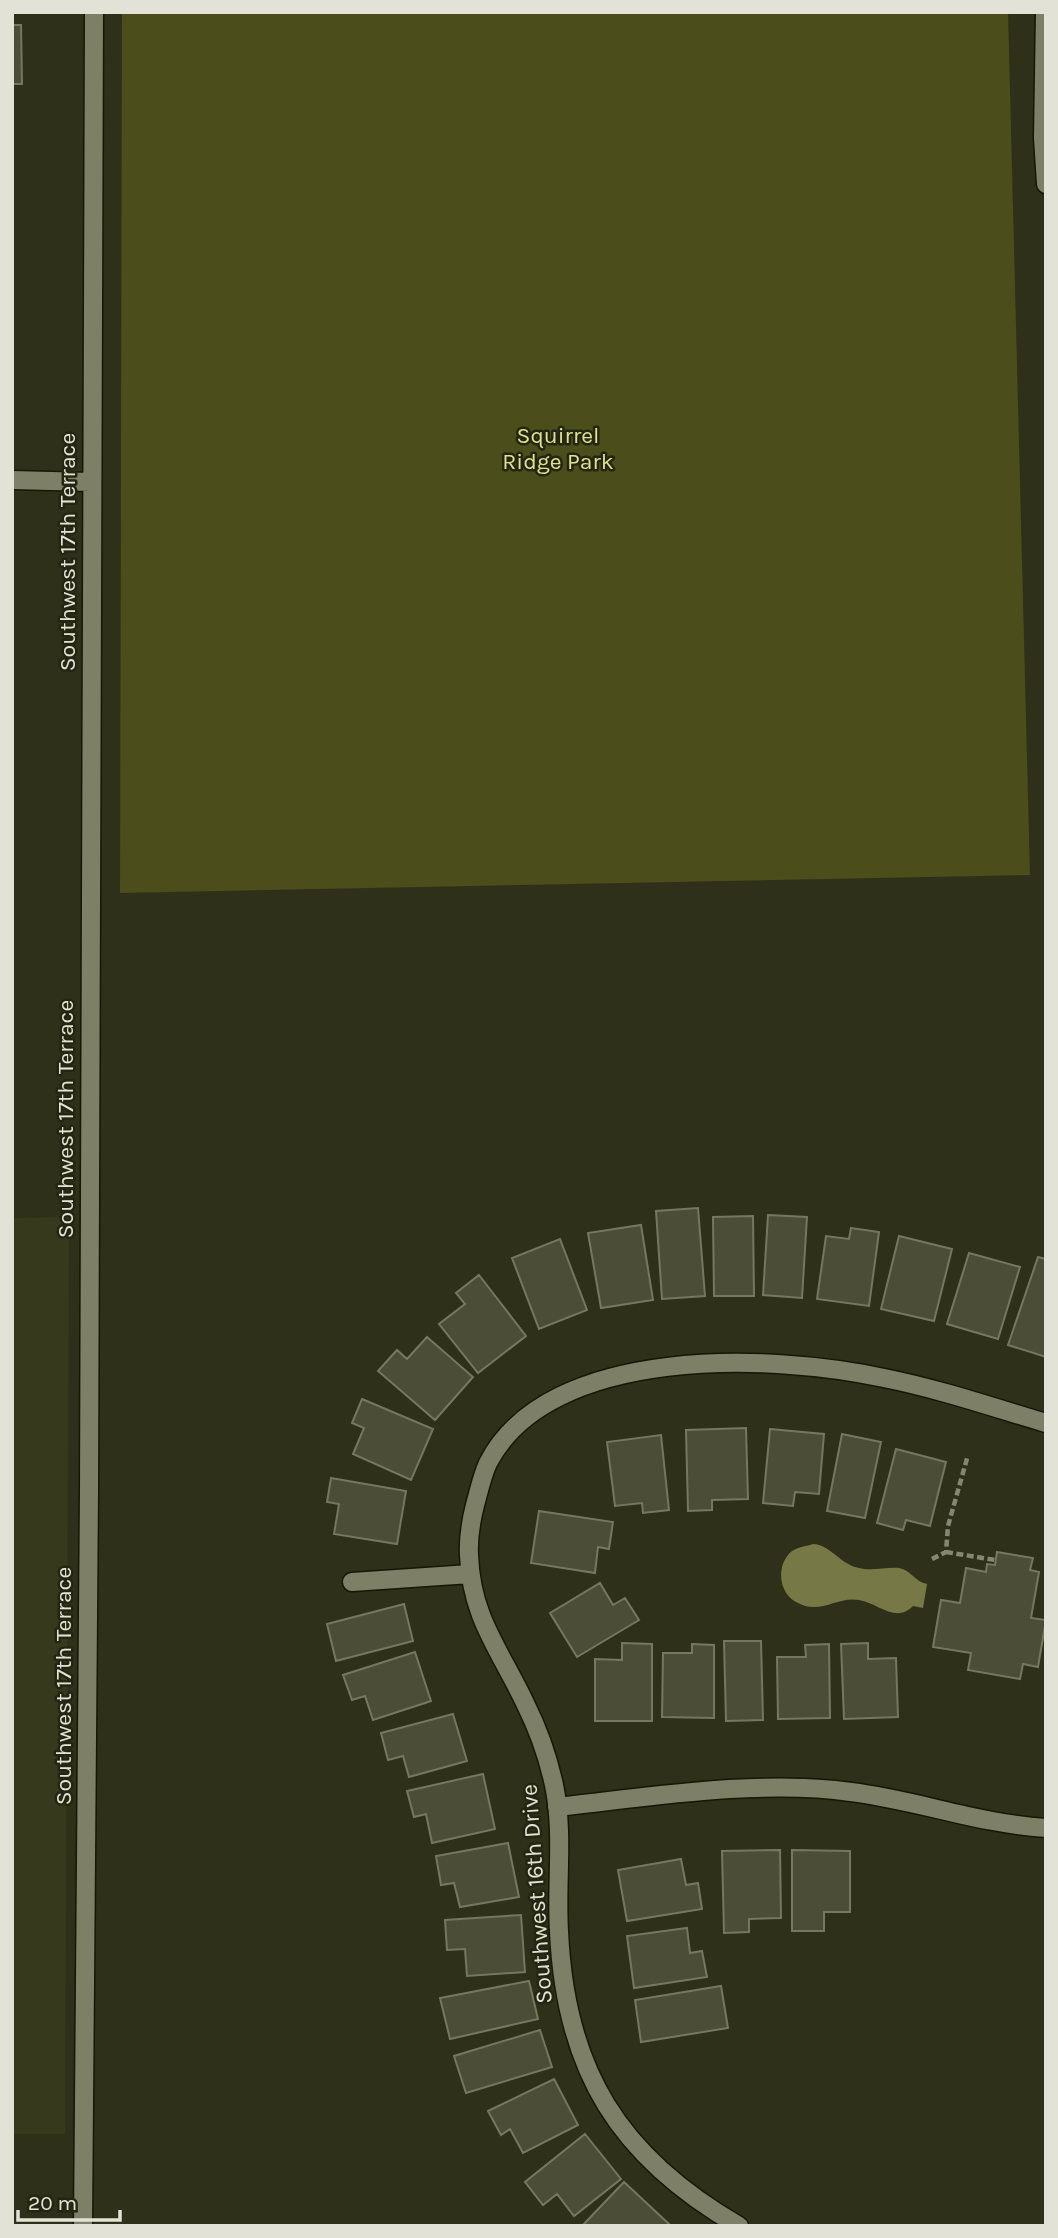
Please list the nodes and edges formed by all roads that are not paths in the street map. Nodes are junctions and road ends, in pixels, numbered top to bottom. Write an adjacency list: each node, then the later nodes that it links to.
1 (94, 12): 5 (street, Southwest 17th Terrace)
2 (1045, 12): 3 (street)
3 (1046, 184)
4 (12, 480): 5 (street)
5 (91, 482): 11 (street, Southwest 17th Terrace)
6 (1046, 1423): 7 (street, Southwest 16th Drive)
7 (470, 1574): 8 (street); 9 (street, Southwest 16th Drive)
8 (352, 1582)
9 (557, 1807): 10 (street); 12 (street, Southwest 16th Drive)
10 (1046, 1828)
11 (83, 2226)
12 (739, 2226)

